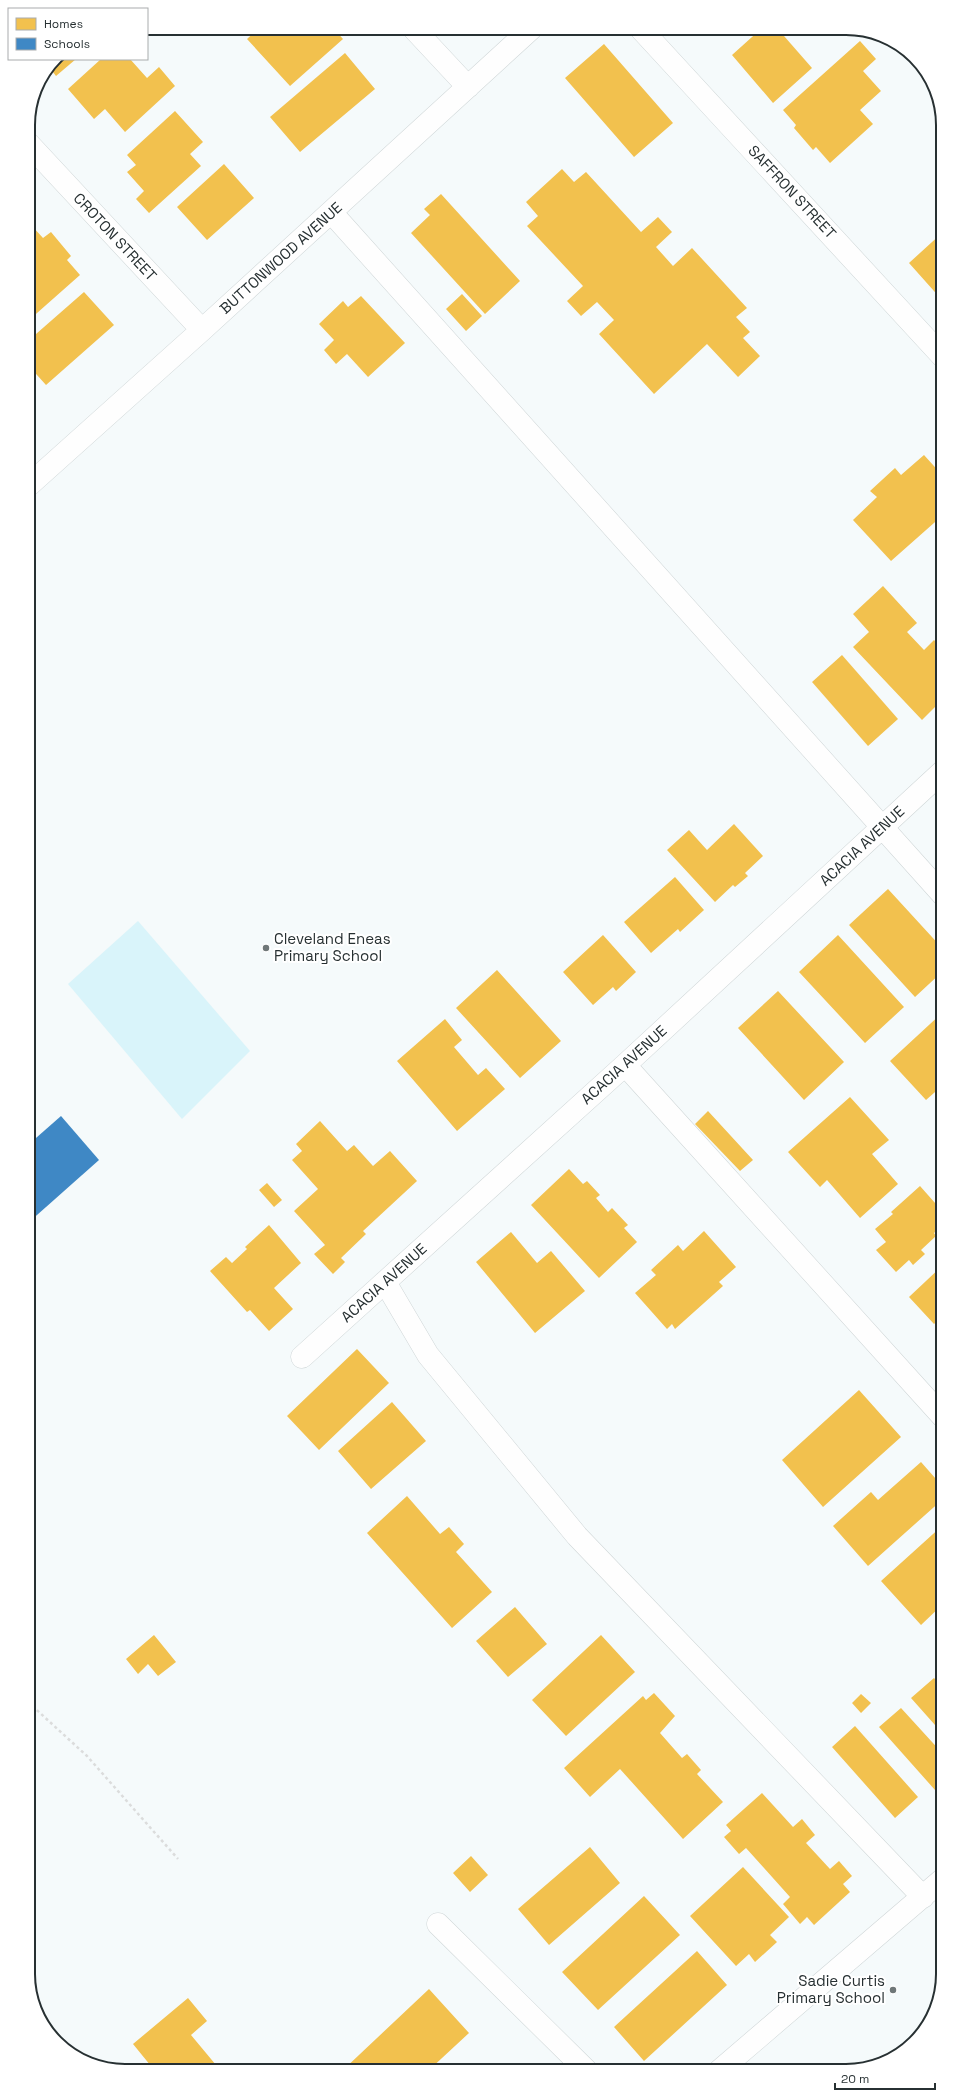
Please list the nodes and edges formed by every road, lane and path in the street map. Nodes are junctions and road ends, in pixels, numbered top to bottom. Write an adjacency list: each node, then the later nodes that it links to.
1 (420, 35): 4 (street)
2 (524, 35): 4 (street, BUTTONWOOD AVENUE)
3 (646, 35): 8 (street, SAFFRON STREET)
4 (468, 87): 6 (street, BUTTONWOOD AVENUE)
5 (35, 151): 7 (street, CROTON STREET)
6 (331, 212): 7 (street, BUTTONWOOD AVENUE); 11 (street)
7 (202, 330): 9 (street, BUTTONWOOD AVENUE)
8 (936, 349)
9 (35, 480)
10 (936, 777): 11 (street, ACACIA AVENUE)
11 (882, 827): 12 (street); 13 (street, ACACIA AVENUE)
12 (936, 887)
13 (625, 1065): 14 (street, ACACIA AVENUE); 16 (street)
14 (385, 1282): 15 (street, ACACIA AVENUE); 20 (street)
15 (302, 1356)
16 (936, 1410)
17 (35, 1708): 18 (path)
18 (178, 1859)
19 (936, 1885): 20 (street)
20 (923, 1897): 23 (street)
21 (438, 1924): 22 (street)
22 (580, 2064)
23 (727, 2064)

